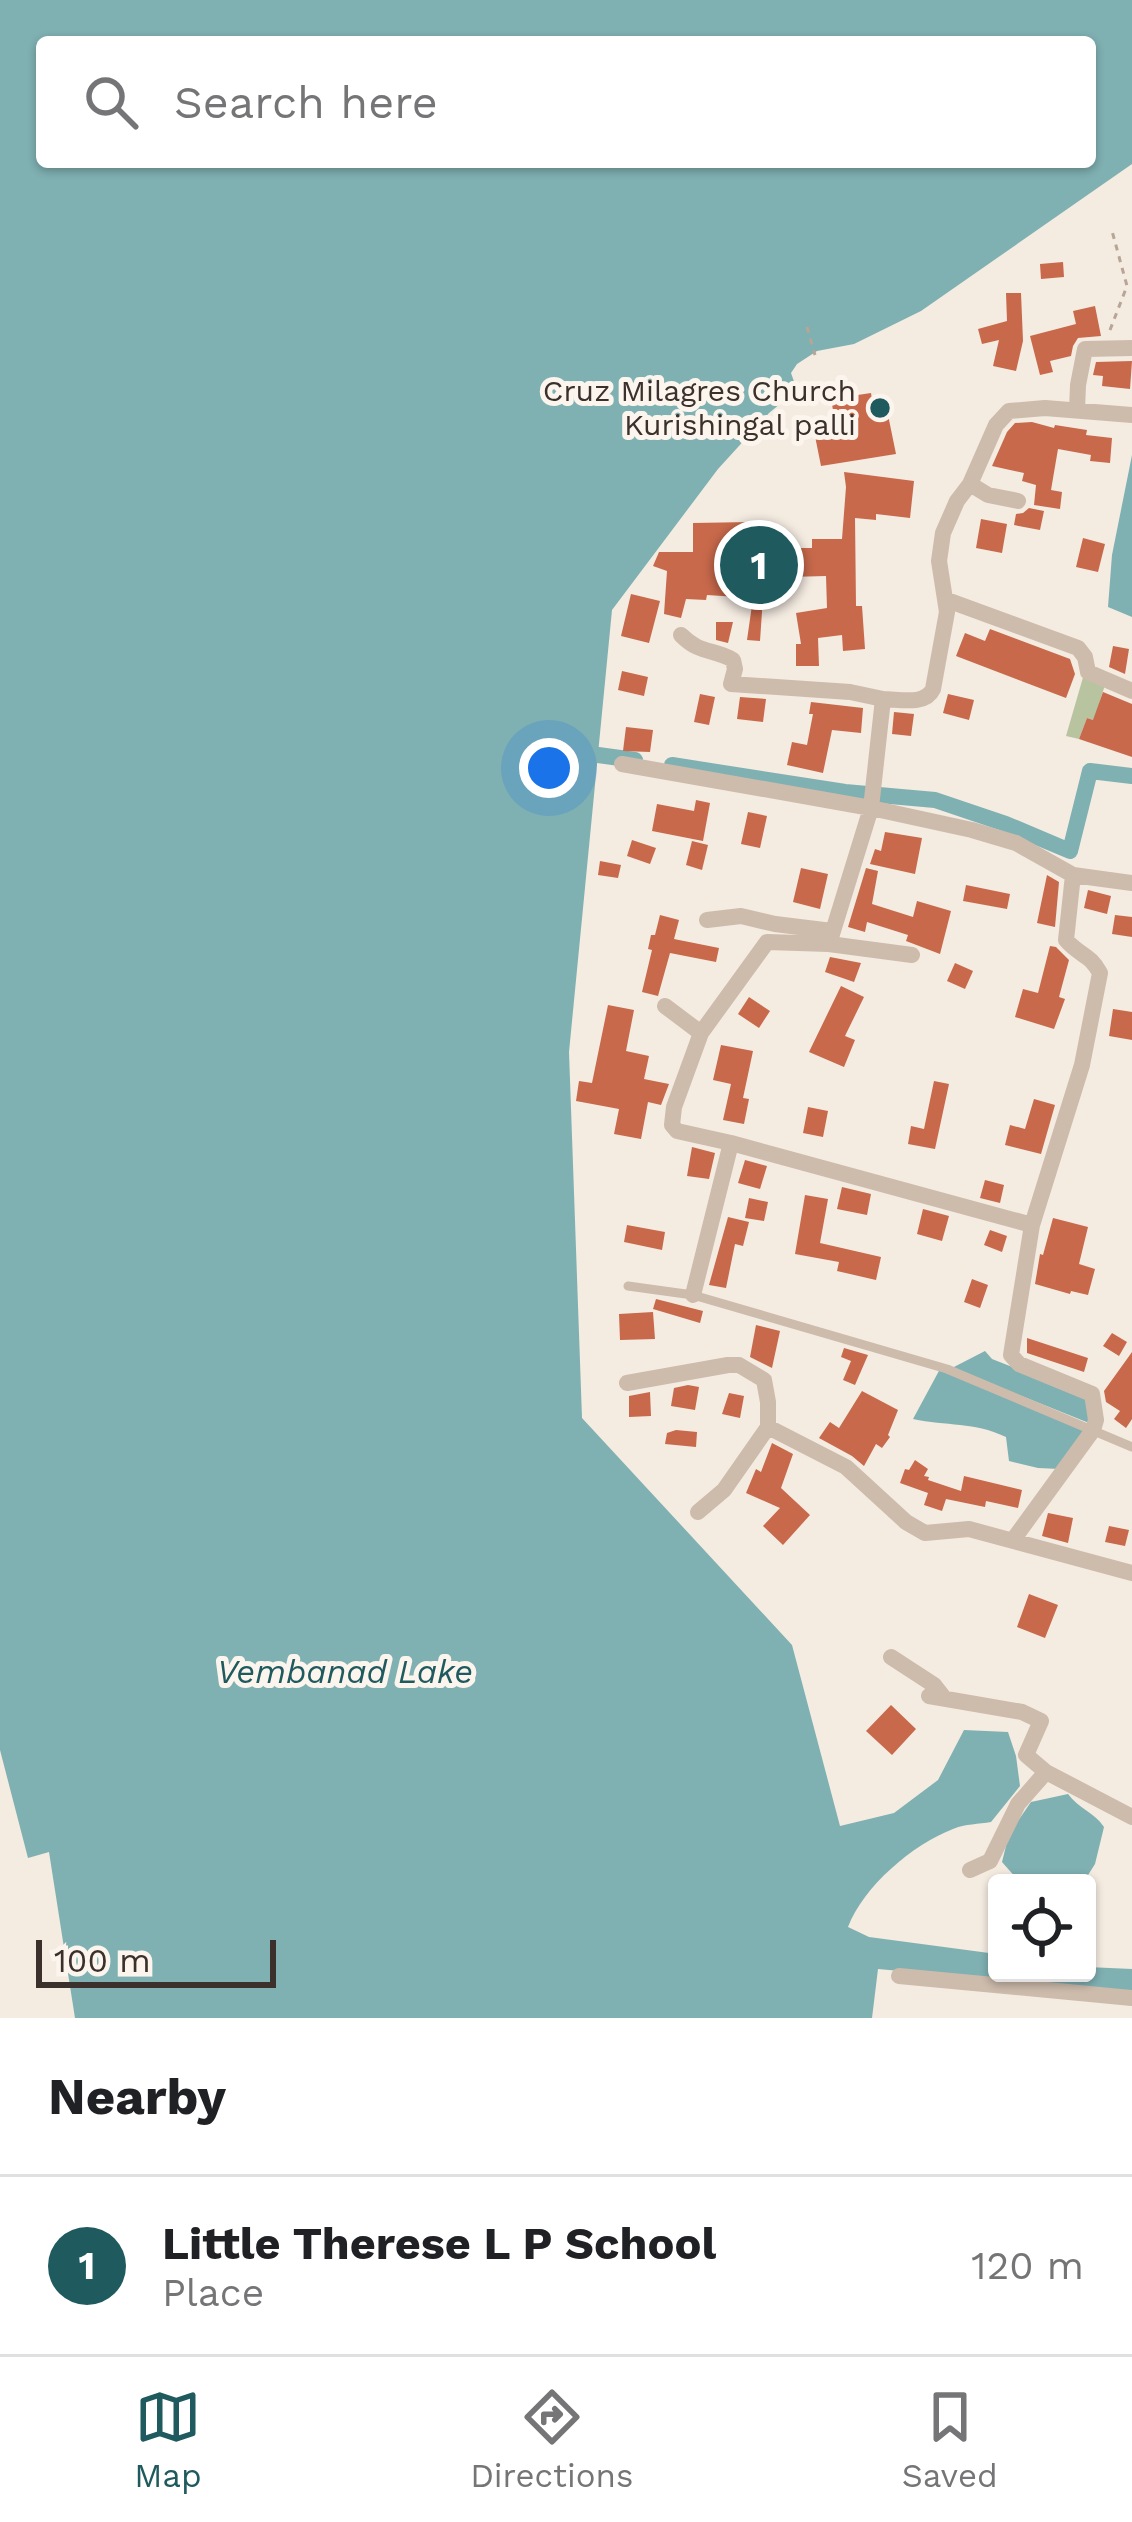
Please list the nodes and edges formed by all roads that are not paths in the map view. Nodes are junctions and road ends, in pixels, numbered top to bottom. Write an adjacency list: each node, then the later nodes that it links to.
1 (1132, 348): 2 (street)
2 (1077, 410): 3 (street); 4 (street)
3 (1132, 415)
4 (970, 484): 5 (street); 6 (street)
5 (1018, 501)
6 (947, 600): 8 (street); 9 (street)
7 (681, 635): 9 (street)
8 (1132, 691)
9 (883, 699): 11 (street)
10 (622, 764): 11 (street)
11 (872, 800): 12 (street); 15 (street)
12 (1073, 875): 13 (street); 20 (street)
13 (1132, 883)
14 (707, 920): 15 (street)
15 (830, 938): 16 (street); 18 (street)
16 (912, 955)
17 (665, 1006): 18 (street)
18 (701, 1034): 19 (street)
19 (731, 1143): 20 (street); 22 (street)
20 (1032, 1225): 25 (street)
21 (628, 1286): 22 (lane)
22 (693, 1295): 25 (lane)
23 (628, 1383): 24 (street)
24 (768, 1427): 27 (street); 28 (street)
25 (1093, 1430): 26 (lane); 28 (street)
26 (1132, 1447)
27 (698, 1512)
28 (1013, 1540): 29 (street)
29 (1132, 1574)
30 (891, 1657): 31 (street)
31 (1046, 1772): 32 (street); 33 (street)
32 (1132, 1817)
33 (970, 1870)
34 (899, 1976): 35 (street)
35 (1132, 1997)

